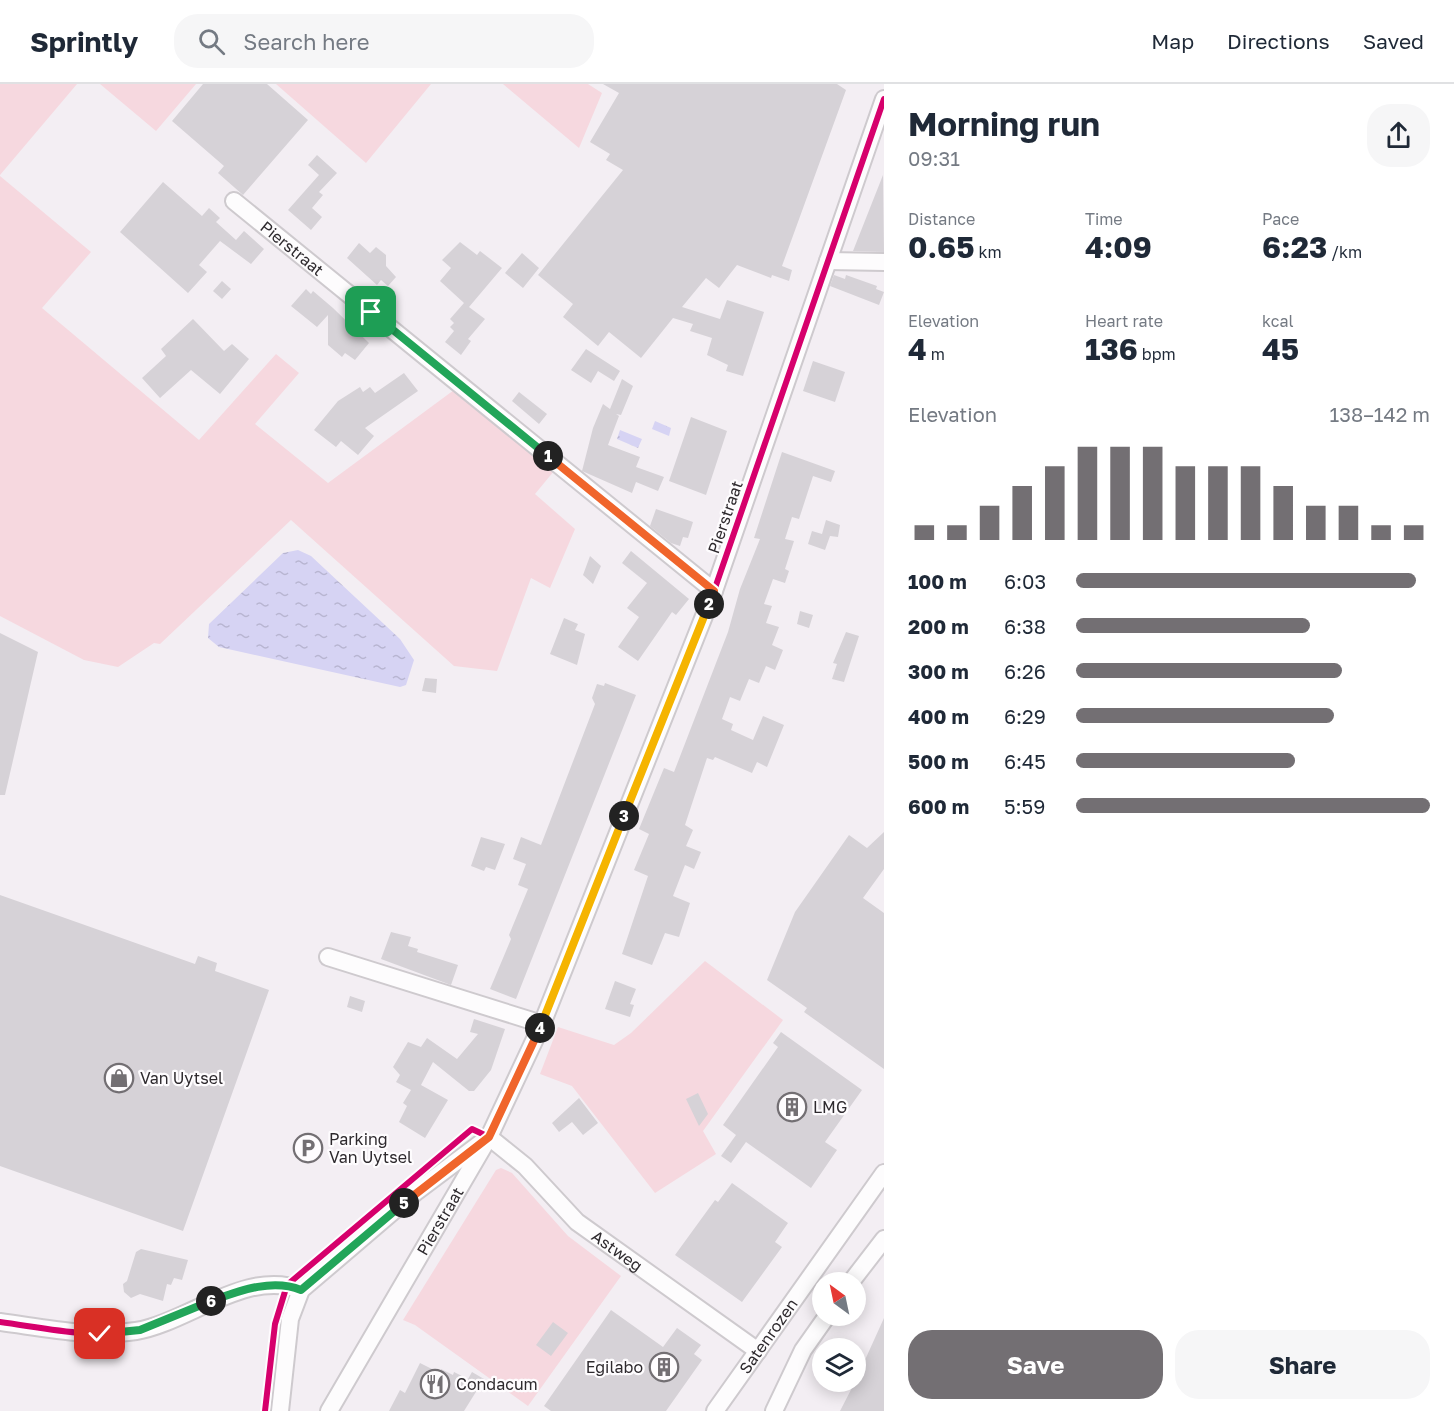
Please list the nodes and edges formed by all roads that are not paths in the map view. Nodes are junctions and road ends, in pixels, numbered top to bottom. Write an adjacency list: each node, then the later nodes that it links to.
1 (884, 99): 3 (street, Pierstraat)
2 (234, 201): 5 (street, Pierstraat)
3 (828, 261): 4 (street); 5 (street, Pierstraat)
4 (884, 262)
5 (714, 591): 7 (street, Pierstraat)
6 (328, 957): 7 (street)
7 (542, 1024): 8 (street, Pierstraat)
8 (489, 1137): 12 (street); 15 (street, Astweg); 17 (street, Pierstraat)
9 (884, 1173): 15 (street, Satenrozen)
10 (884, 1239): 11 (street)
11 (858, 1272)
12 (301, 1290): 13 (street); 16 (street)
13 (0, 1322)
14 (820, 1326): 19 (street)
15 (758, 1351): 18 (street, Satenrozen)
16 (280, 1411)
17 (329, 1411)
18 (715, 1411)
19 (774, 1411)

